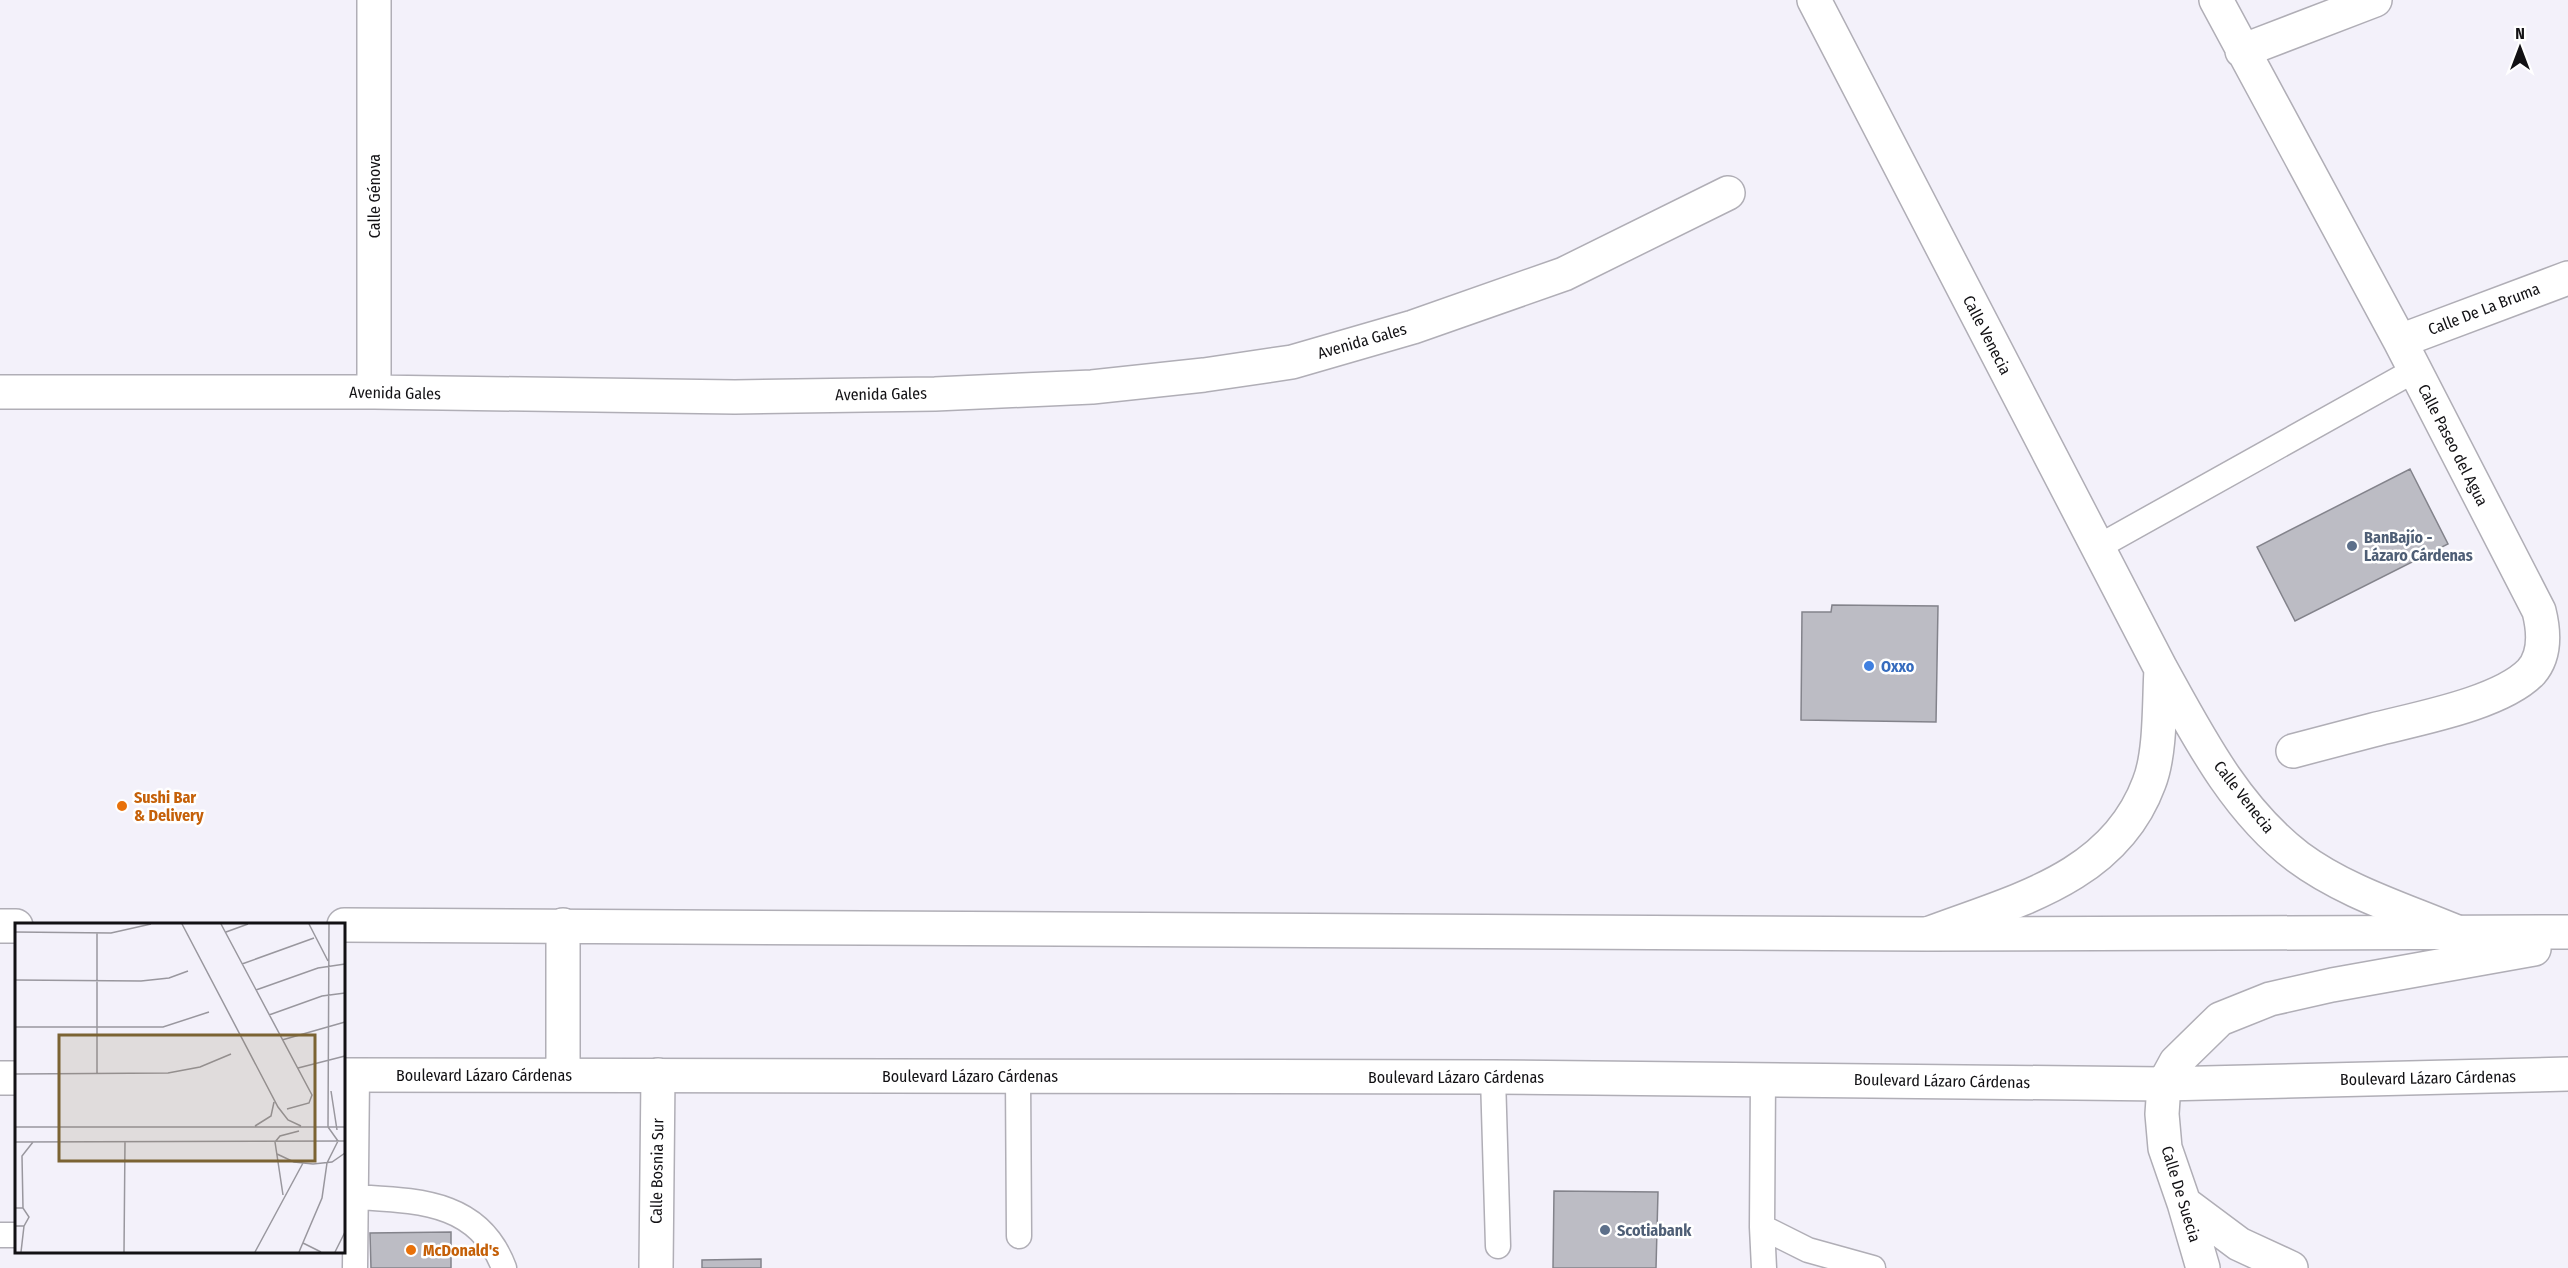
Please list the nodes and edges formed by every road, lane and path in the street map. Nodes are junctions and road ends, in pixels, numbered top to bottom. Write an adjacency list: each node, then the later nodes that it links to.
1 (374, 0): 11 (street, Calle Génova)
2 (1814, 0): 12 (street, Calle Venecia)
3 (2216, 0): 5 (street, Calle Paseo del Agua)
4 (2375, 0): 5 (street)
5 (2242, 51): 8 (street, Calle Paseo del Agua)
6 (1728, 193): 11 (street, Avenida Gales)
7 (2568, 278): 8 (street, Calle De La Bruma)
8 (2400, 341): 9 (street, Calle Paseo del Agua)
9 (2415, 370): 12 (lane); 14 (street, Calle Paseo del Agua)
10 (0, 392): 11 (street, Avenida Gales)
11 (374, 392)
12 (2098, 548): 13 (street, Calle Venecia)
13 (2161, 669): 18 (street); 19 (street, Calle Venecia)
14 (2293, 751)
15 (345, 925): 16 (street)
16 (563, 925): 18 (street); 23 (street)
17 (2568, 932): 19 (street)
18 (1927, 934): 19 (street)
19 (2460, 934)
20 (2568, 943): 28 (street)
21 (2568, 1074): 28 (street, Boulevard Lázaro Cárdenas)
22 (350, 1075): 23 (street, Boulevard Lázaro Cárdenas); 29 (lane)
23 (563, 1075): 24 (street, Boulevard Lázaro Cárdenas)
24 (658, 1075): 25 (street, Boulevard Lázaro Cárdenas); 36 (street, Calle Bosnia Sur)
25 (1018, 1077): 26 (street, Boulevard Lázaro Cárdenas); 32 (lane)
26 (1493, 1077): 27 (street, Boulevard Lázaro Cárdenas); 33 (lane)
27 (1762, 1079): 28 (street, Boulevard Lázaro Cárdenas); 31 (lane)
28 (2164, 1084): 30 (street, Calle De Suecia)
29 (357, 1197): 34 (lane); 35 (lane)
30 (2184, 1203): 39 (street, Calle De Suecia); 40 (street)
31 (1762, 1227): 37 (lane); 38 (lane)
32 (1019, 1236)
33 (1498, 1246)
34 (355, 1268)
35 (504, 1268)
36 (656, 1268)
37 (1764, 1268)
38 (1873, 1268)
39 (2203, 1268)
40 (2291, 1268)

